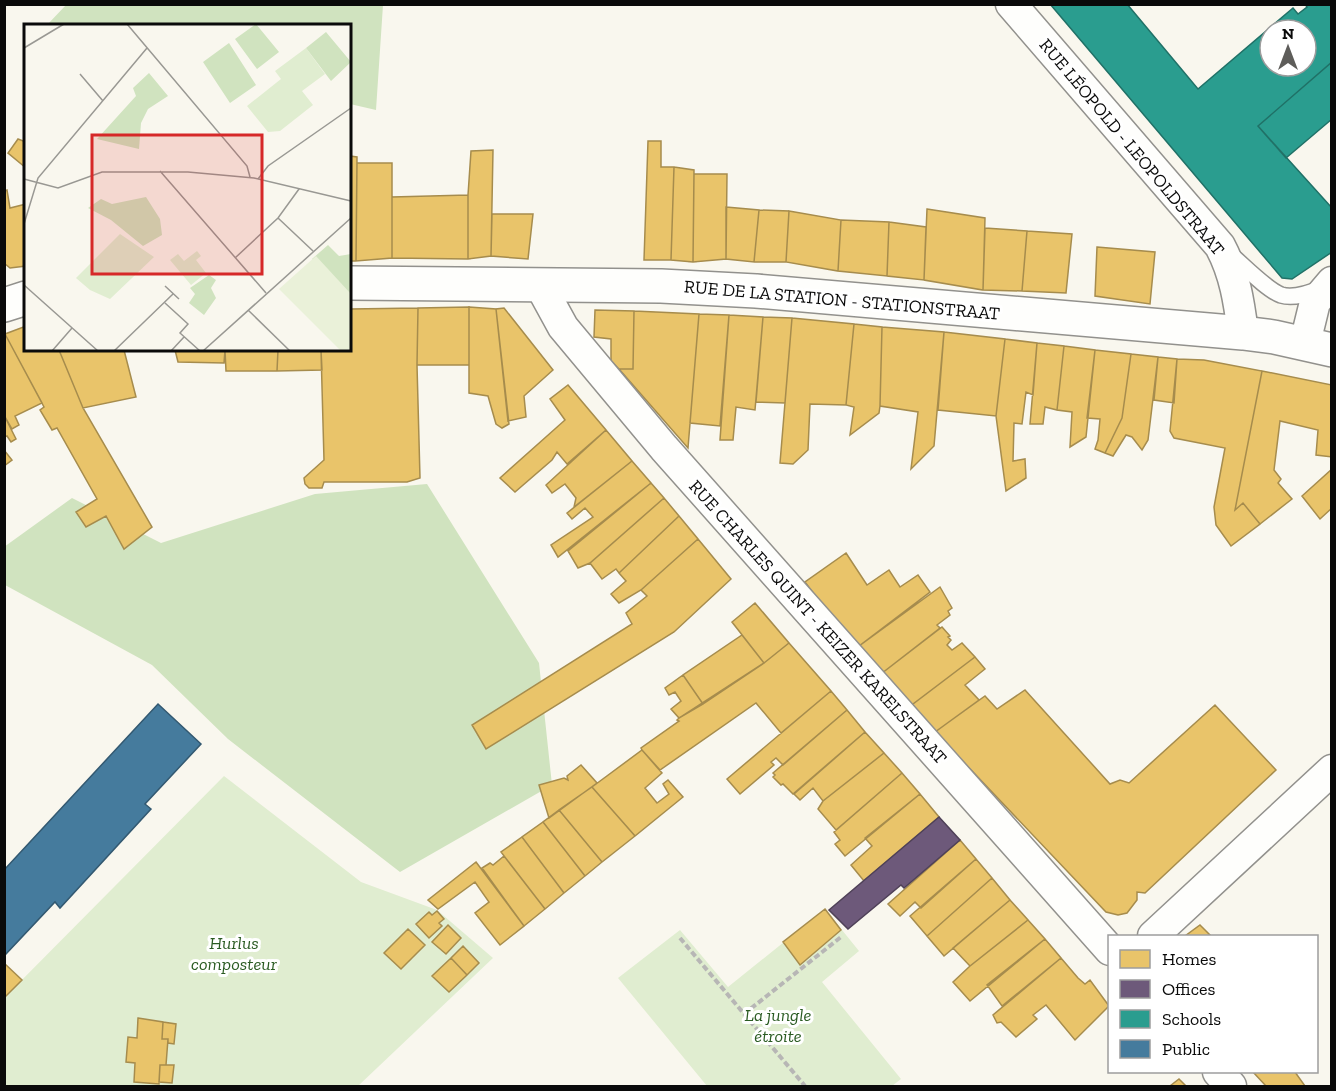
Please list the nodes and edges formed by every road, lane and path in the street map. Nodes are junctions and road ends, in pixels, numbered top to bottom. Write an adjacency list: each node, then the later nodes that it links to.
1 (1011, 4): 2 (street, RUE LÉOPOLD - LEOPOLDSTRAAT)
2 (1220, 246): 4 (lane); 8 (street, RUE LÉOPOLD - LEOPOLDSTRAAT)
3 (351, 283): 5 (street, RUE DE LA STATION - STATIONSTRAAT)
4 (1329, 283): 9 (street)
5 (540, 285): 8 (street, RUE DE LA STATION - STATIONSTRAAT); 14 (street, RUE CHARLES QUINT - KEIZER KARELSTRAAT)
6 (24, 299): 7 (street)
7 (4, 305)
8 (1243, 333): 9 (street, RUE DE LA STATION - STATIONSTRAAT)
9 (1318, 346)
10 (1332, 770): 11 (street)
11 (1154, 935)
12 (841, 937): 15 (path)
13 (680, 938): 15 (path)
14 (1108, 948)
15 (744, 1014): 17 (path)
16 (1220, 1073): 18 (street)
17 (805, 1086)
18 (1231, 1086)

